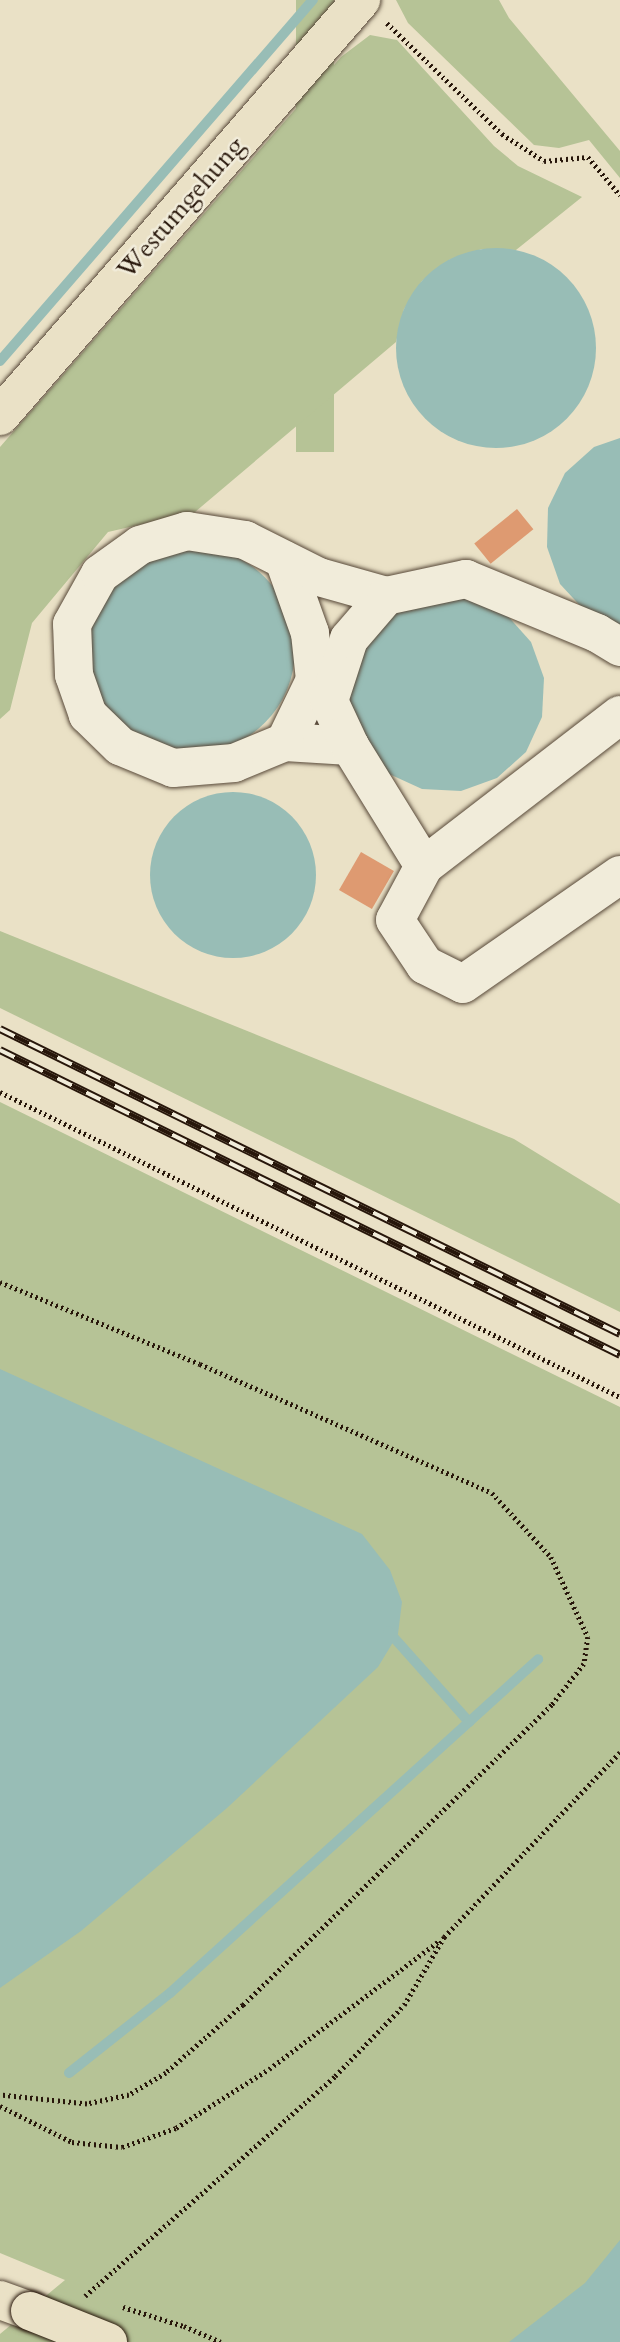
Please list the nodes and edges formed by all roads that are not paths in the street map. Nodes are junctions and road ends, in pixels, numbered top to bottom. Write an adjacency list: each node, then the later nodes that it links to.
1 (372, 10): 2 (main road, Westumgehung)
2 (0, 416)
3 (284, 559): 4 (lane); 7 (lane); 7 (lane)
4 (386, 596): 5 (lane); 8 (lane)
5 (620, 647)
6 (620, 715): 9 (lane)
7 (285, 742): 8 (lane)
8 (350, 746): 9 (lane)
9 (424, 866): 10 (lane)
10 (620, 874)
11 (15, 2305): 12 (main road, bridge)
12 (108, 2342)

